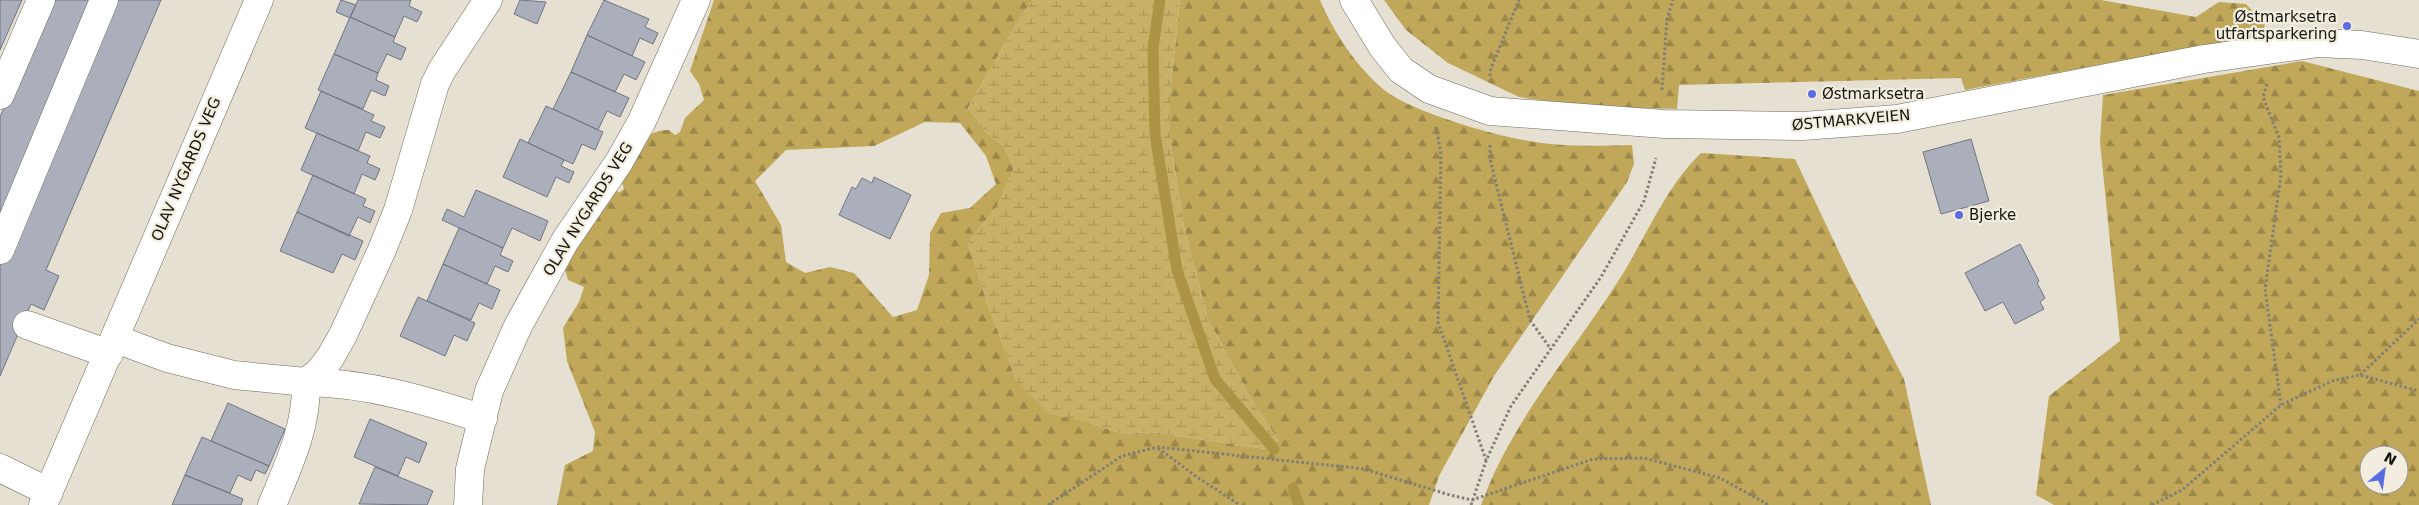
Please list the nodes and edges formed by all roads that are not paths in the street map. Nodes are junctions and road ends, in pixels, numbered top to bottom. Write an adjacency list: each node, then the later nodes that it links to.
1 (41, 0): 8 (street)
2 (104, 0): 9 (street)
3 (259, 0): 11 (street, OLAV NYGARDS VEG)
4 (488, 0): 12 (street)
5 (696, 0): 13 (street, OLAV NYGARDS VEG)
6 (1354, 0): 7 (street, ØSTMARKVEIEN)
7 (2419, 54)
8 (0, 94)
9 (0, 250)
10 (27, 324): 11 (street)
11 (112, 346): 12 (street); 15 (street, OLAV NYGARDS VEG)
12 (306, 382): 13 (street); 16 (street)
13 (483, 419): 17 (street, OLAV NYGARDS VEG)
14 (0, 468): 15 (street)
15 (46, 498)
16 (272, 505)
17 (468, 505)

